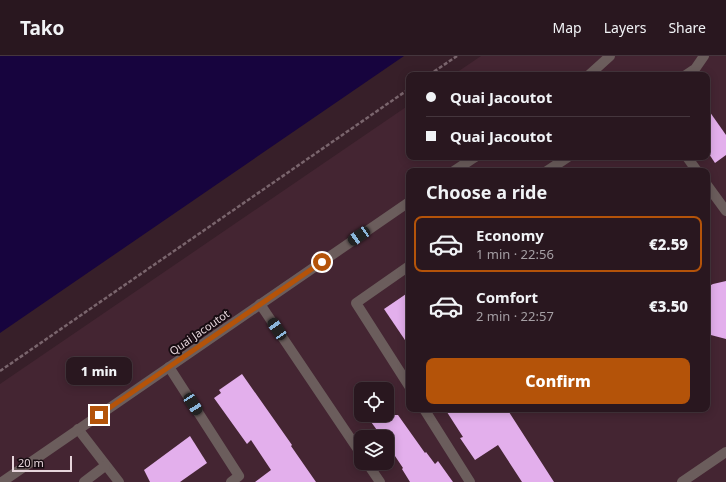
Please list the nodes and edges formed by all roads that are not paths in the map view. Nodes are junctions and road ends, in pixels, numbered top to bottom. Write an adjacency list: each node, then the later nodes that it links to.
1 (610, 56): 3 (street)
2 (704, 56): 4 (street)
3 (592, 72)
4 (690, 72)
5 (470, 160): 7 (street)
6 (564, 160): 8 (street)
7 (458, 168)
8 (552, 168)
9 (710, 189): 11 (street)
10 (406, 204): 13 (street, Quai Jacoutot)
11 (726, 211)
12 (406, 268): 15 (street)
13 (260, 304): 14 (street, Quai Jacoutot); 18 (street)
14 (169, 367): 17 (street, Quai Jacoutot); 25 (street)
15 (406, 381)
16 (426, 412): 27 (street)
17 (78, 429): 20 (street); 22 (street, Quai Jacoutot)
18 (354, 444)
19 (726, 452): 28 (street)
20 (105, 466): 23 (street); 24 (street)
21 (372, 470): 26 (street)
22 (2, 482)
23 (84, 482)
24 (119, 482)
25 (231, 482)
26 (380, 482)
27 (470, 482)
28 (682, 482)

